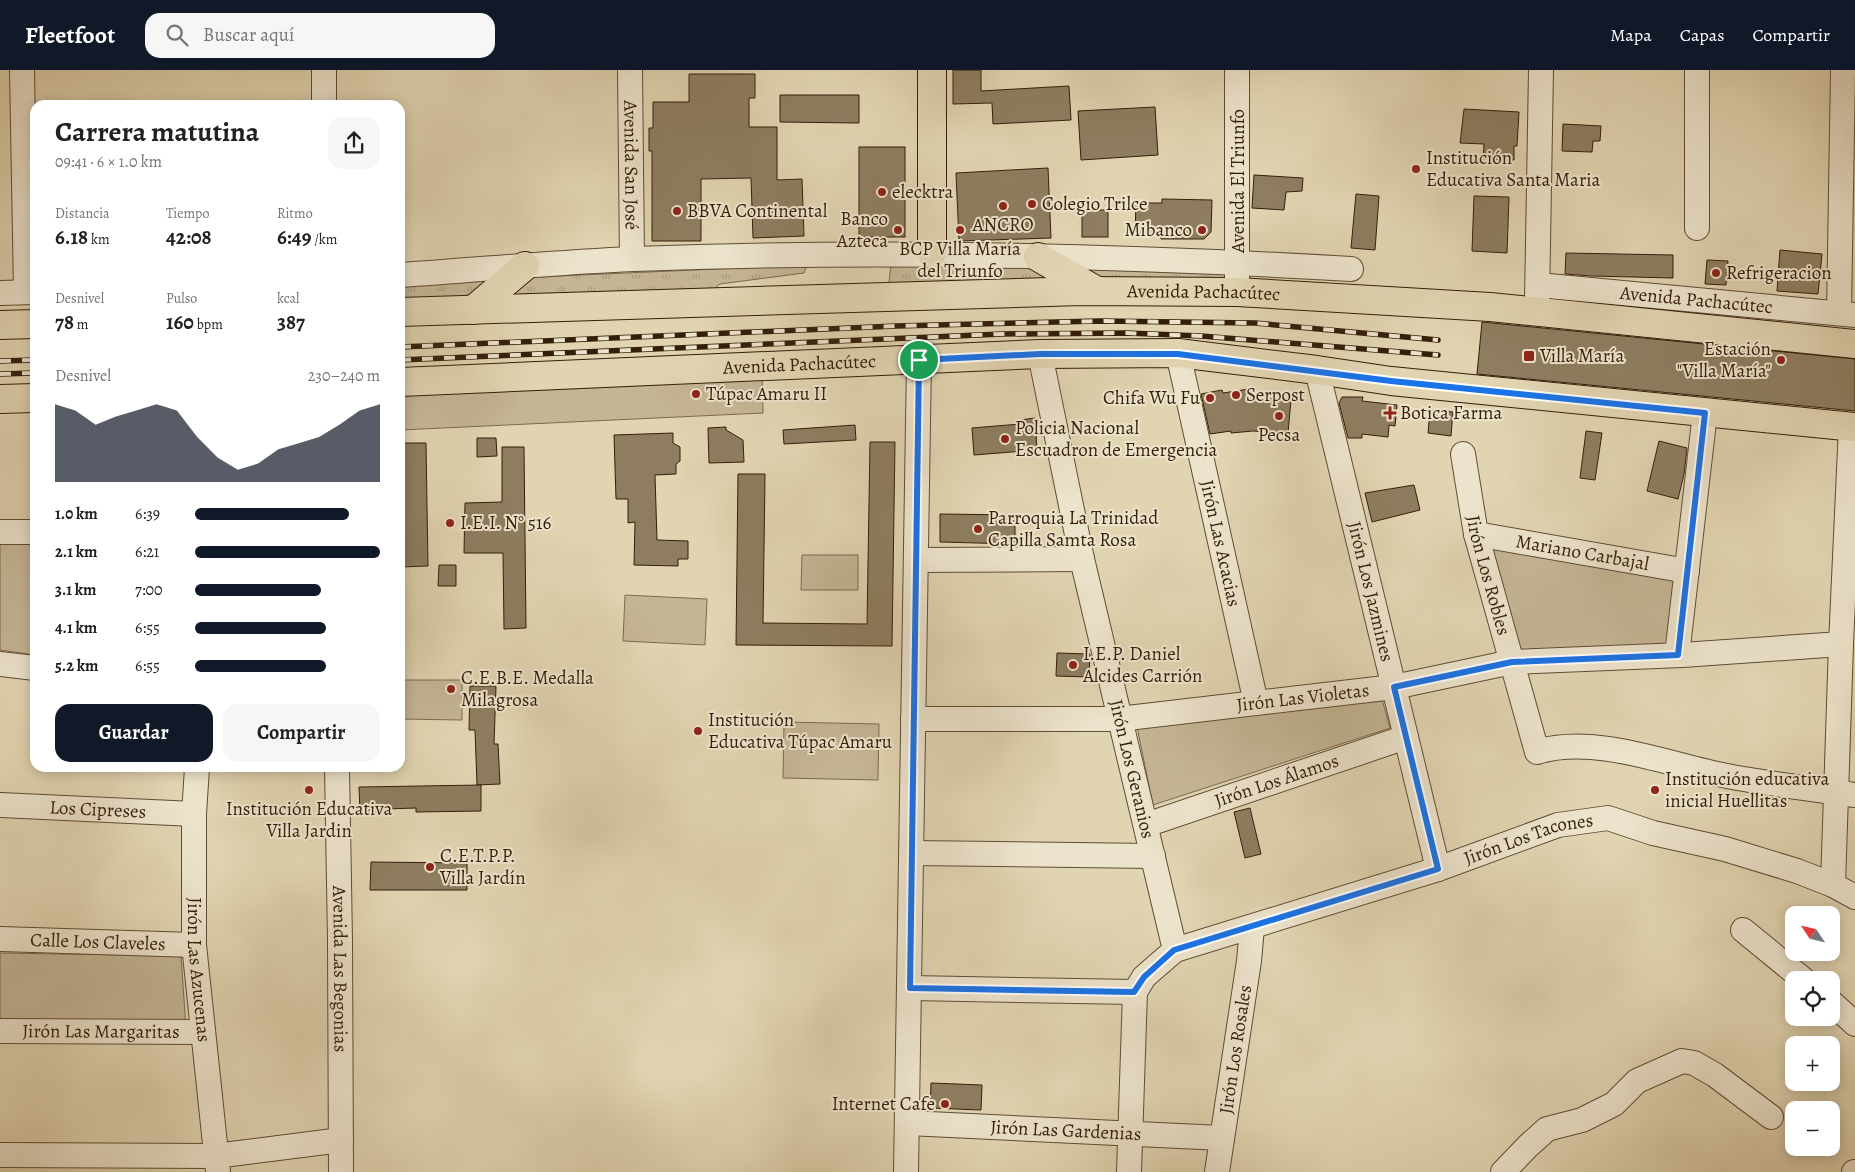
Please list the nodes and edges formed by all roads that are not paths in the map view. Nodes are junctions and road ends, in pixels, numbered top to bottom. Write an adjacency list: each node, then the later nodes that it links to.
1 (22, 70): 20 (street)
2 (324, 70): 9 (street)
3 (630, 70): 13 (street, Avenida San José)
4 (932, 70): 11 (main road)
5 (1237, 70): 14 (street, Avenida El Triunfo)
6 (1541, 70): 18 (street)
7 (1697, 70): 10 (street)
8 (1843, 70): 26 (street)
9 (324, 100)
10 (1697, 228)
11 (932, 254): 12 (street, Avenida Pachacútec); 13 (street, Avenida Pachacútec)
12 (1038, 257): 14 (street, Avenida Pachacútec); 19 (main road)
13 (632, 259): 15 (street, Avenida Pachacútec)
14 (1238, 262): 16 (street, Avenida Pachacútec); 21 (street, Avenida El Triunfo)
15 (525, 266): 17 (street, Avenida Pachacútec); 23 (main road)
16 (1351, 269)
17 (405, 275)
18 (1538, 285): 25 (street); 26 (street, Avenida Pachacútec)
19 (1097, 291): 21 (main road, Avenida Pachacútec); 23 (main road, Avenida Pachacútec)
20 (30, 292): 22 (street)
21 (1237, 292): 25 (main road, Avenida Pachacútec)
22 (0, 293)
23 (473, 310): 24 (main road, Avenida Pachacútec)
24 (405, 312)
25 (1537, 312): 29 (main road, Avenida Pachacútec)
26 (1847, 314)
27 (30, 324): 28 (main road)
28 (0, 325)
29 (1855, 344)
30 (1040, 354): 31 (main road, Avenida Pachacútec); 32 (main road, Avenida Pachacútec); 43 (street, Jirón Los Geranios)
31 (1178, 354): 33 (main road, Avenida Pachacútec); 52 (street, Jirón Las Acacias)
32 (919, 360): 34 (main road, Avenida Pachacútec); 44 (street)
33 (1317, 370): 37 (main road, Avenida Pachacútec); 51 (street, Jirón Los Jazmines)
34 (405, 382)
35 (30, 398): 36 (main road)
36 (0, 399)
37 (1705, 413): 38 (main road, Avenida Pachacútec); 45 (street)
38 (1853, 427): 46 (street)
39 (1462, 454): 42 (street, Jirón Los Robles)
40 (0, 532): 41 (street)
41 (30, 532)
42 (1476, 534): 45 (street, Mariano Carbajal); 48 (street, Jirón Los Robles)
43 (1082, 558): 44 (street); 54 (street, Jirón Los Geranios)
44 (916, 560): 53 (street)
45 (1687, 571): 47 (street)
46 (1841, 644): 47 (street, Jirón Las Violetas); 58 (street)
47 (1678, 655): 48 (street, Jirón Las Violetas)
48 (1512, 662): 51 (street, Jirón Las Violetas); 58 (street, Jirón Los Robles)
49 (0, 664): 50 (street)
50 (30, 667)
51 (1394, 687): 52 (street, Jirón Las Violetas); 55 (street, Jirón Los Jazmines)
52 (1256, 703): 54 (street, Jirón Las Violetas)
53 (913, 719): 54 (street, Jirón Las Violetas); 62 (street)
54 (1119, 719): 61 (street, Jirón Los Geranios)
55 (1406, 737): 61 (street, Jirón Los Álamos); 64 (street, Jirón Los Jazmines)
56 (196, 772): 60 (street, Jirón Las Azucenas)
57 (337, 772): 83 (street, Avenida Las Begonias)
58 (1846, 793): 65 (street)
59 (0, 805): 60 (street, Los Cipreses)
60 (194, 814): 70 (street, Jirón Las Azucenas)
61 (1146, 825): 63 (street, Jirón Los Geranios)
62 (912, 853): 63 (street); 73 (street)
63 (1153, 856): 71 (street, Jirón Los Geranios)
64 (1438, 869): 65 (street, Jirón Los Tacones); 67 (street, Jirón Los Tacones)
65 (1833, 886): 66 (street, Jirón Los Tacones)
66 (1855, 897)
67 (1252, 927): 71 (street, Jirón Los Tacones); 82 (street, Jirón Los Rosales)
68 (1744, 930): 72 (street)
69 (0, 938): 70 (street, Calle Los Claveles)
70 (194, 946): 78 (street, Jirón Las Azucenas)
71 (1174, 950): 74 (street)
72 (1793, 971)
73 (910, 988): 74 (street); 80 (street)
74 (1134, 992): 81 (street)
75 (1840, 1010): 76 (street)
76 (1855, 1024)
77 (0, 1031): 78 (street, Jirón Las Margaritas)
78 (203, 1032): 85 (street, Jirón Las Azucenas)
79 (1770, 1117): 90 (street)
80 (908, 1123): 81 (street, Jirón Las Gardenias); 87 (street)
81 (1130, 1133): 82 (street, Jirón Las Gardenias); 88 (street)
82 (1222, 1138): 89 (street, Jirón Los Rosales)
83 (340, 1140): 85 (street); 86 (street, Avenida Las Begonias)
84 (0, 1155): 85 (street)
85 (217, 1164)
86 (341, 1172)
87 (906, 1172)
88 (1129, 1172)
89 (1217, 1172)
90 (1503, 1172)

